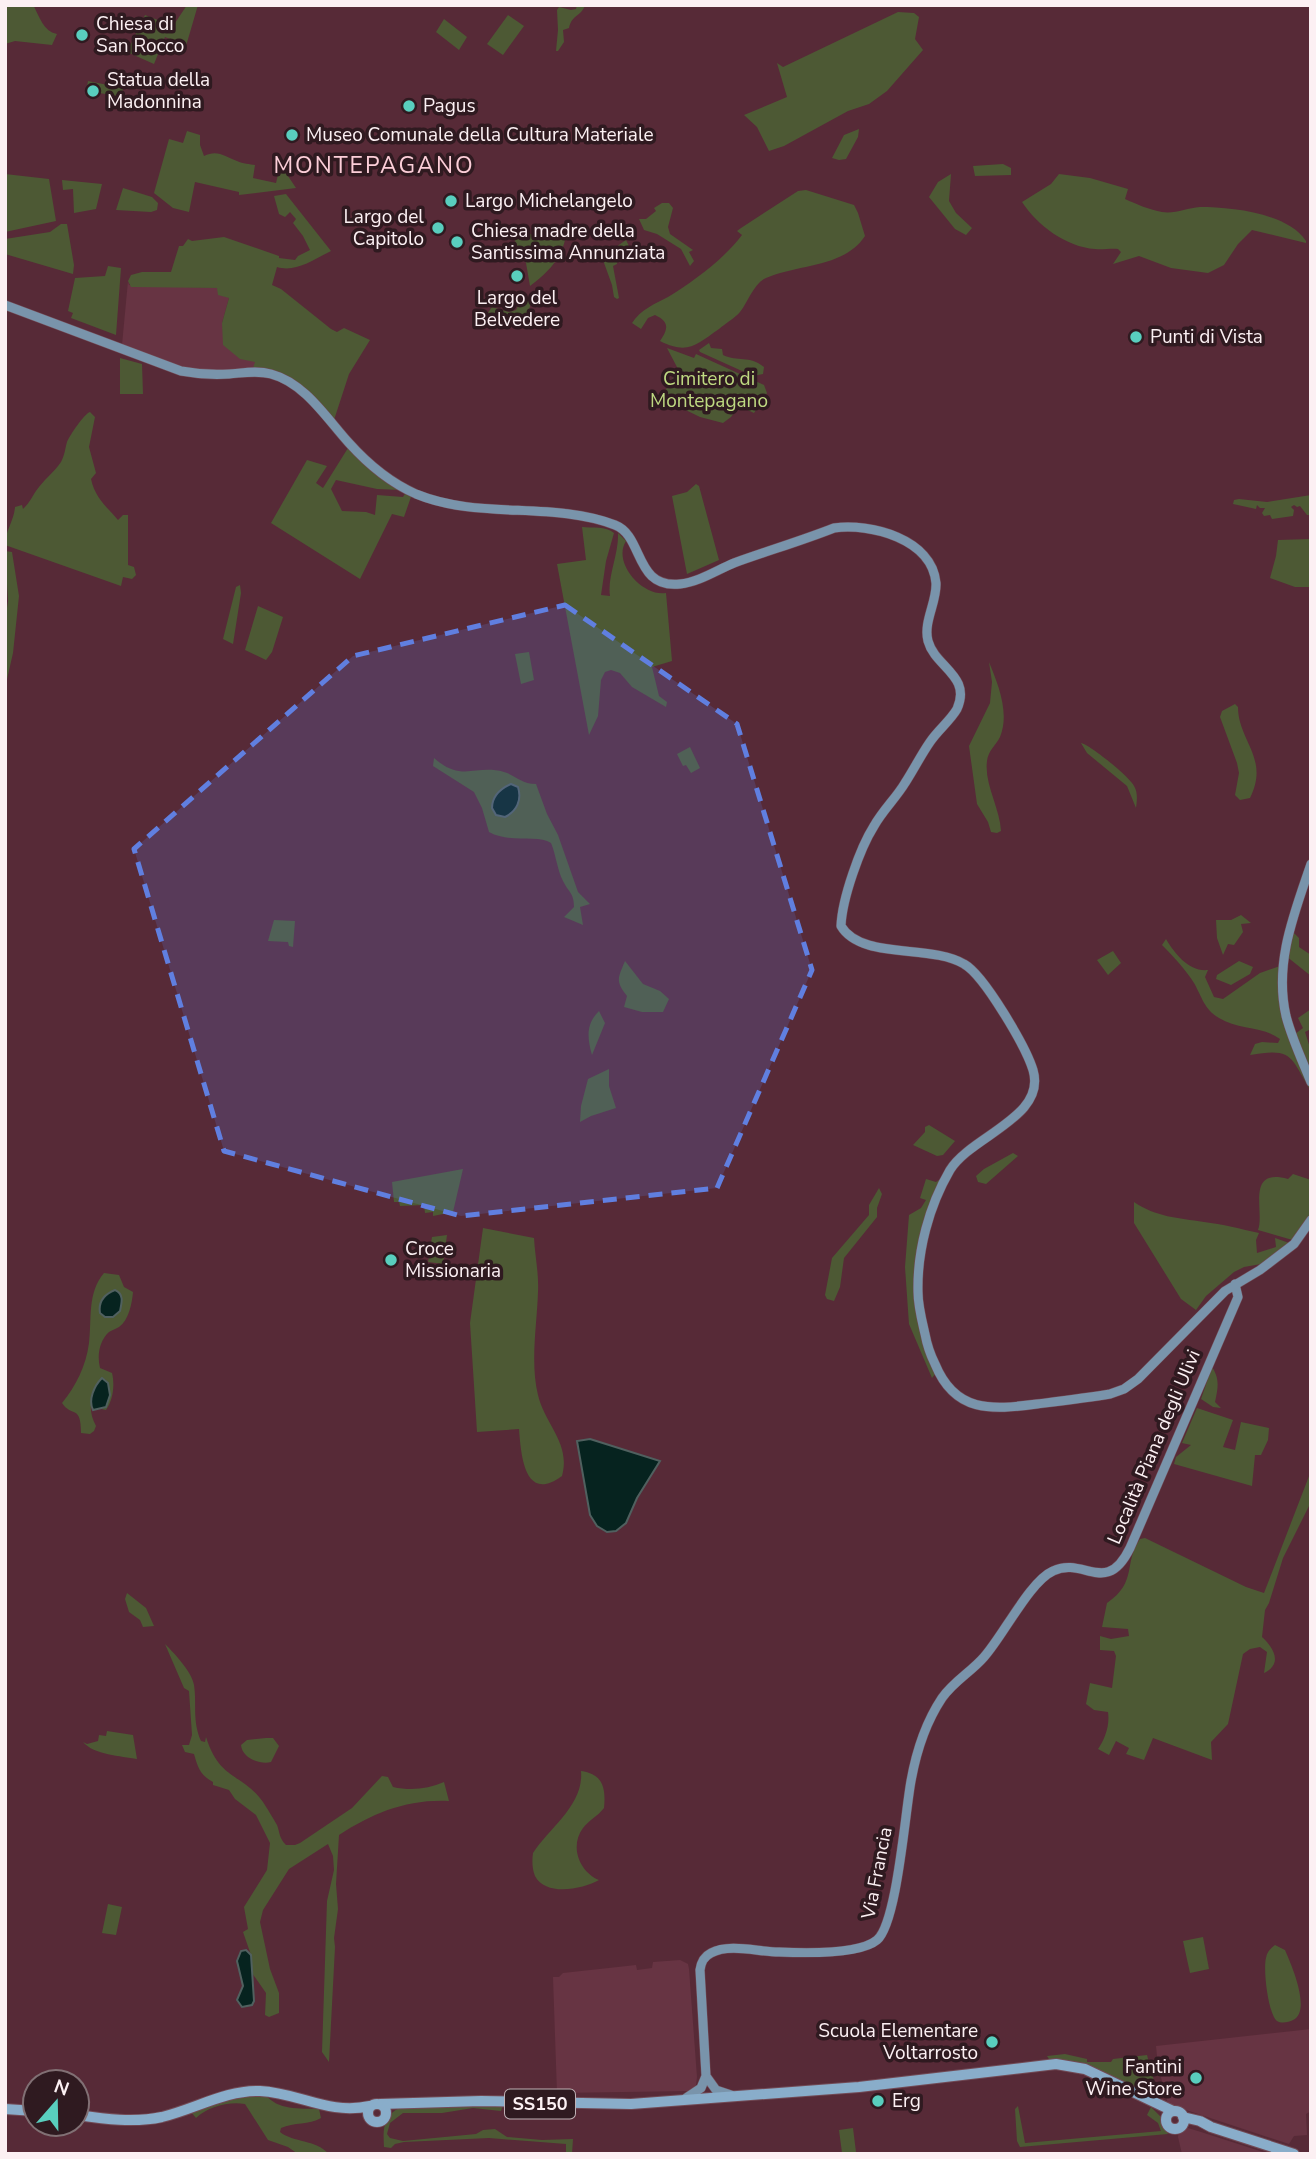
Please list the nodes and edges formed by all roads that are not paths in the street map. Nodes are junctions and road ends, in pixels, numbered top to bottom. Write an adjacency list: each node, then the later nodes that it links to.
1 (5, 305): 5 (main road)
2 (1311, 864): 3 (main road)
3 (1311, 1082)
4 (1311, 1220): 5 (main road)
5 (1235, 1284): 6 (main road, Località Piana degli Ulivi)
6 (1060, 1569): 7 (main road, Via Francia)
7 (707, 2081): 8 (main road); 9 (main road, Via Francia); 10 (main road)
8 (745, 2096): 9 (main road, SS150); 15 (main road, SS150)
9 (708, 2099): 10 (main road, SS150)
10 (680, 2101): 11 (main road, SS150)
11 (399, 2105): 12 (main road, SS150); 13 (main road)
12 (373, 2108): 13 (main road); 13 (main road); 14 (main road, SS150)
13 (386, 2115)
14 (91, 2117)
15 (1294, 2154)

